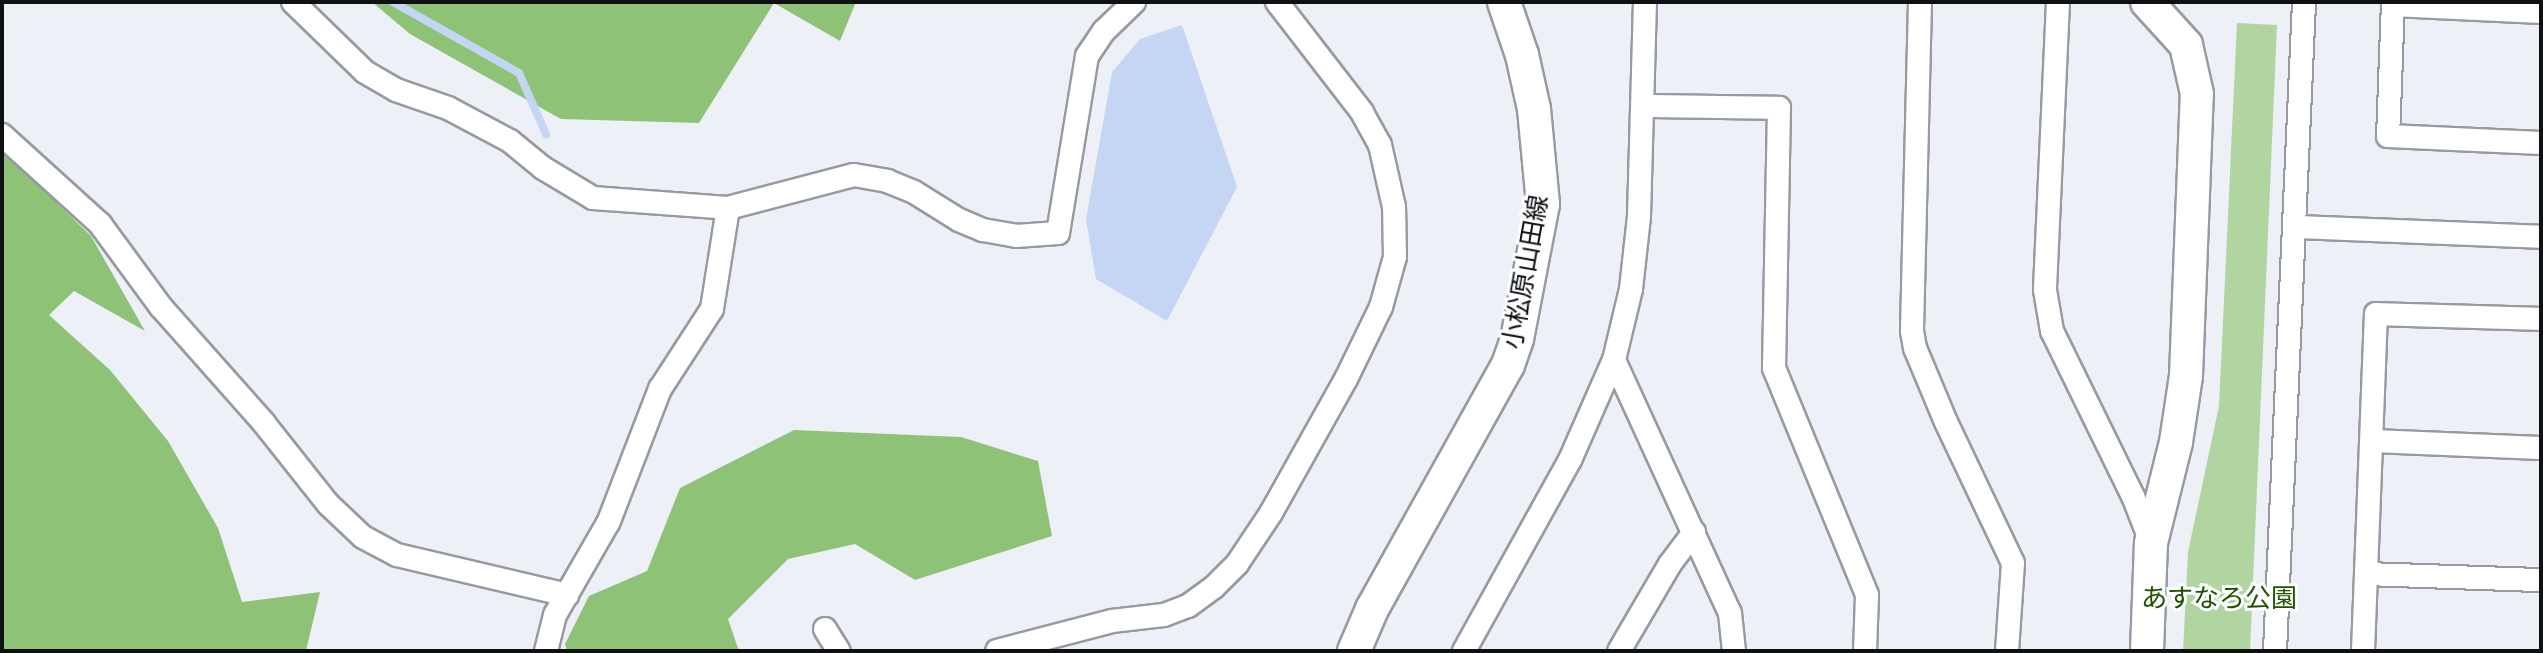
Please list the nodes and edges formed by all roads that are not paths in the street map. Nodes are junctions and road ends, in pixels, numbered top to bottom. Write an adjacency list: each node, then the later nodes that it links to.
1 (293, 2): 15 (street)
2 (1134, 2): 15 (street)
3 (1277, 2): 30 (street)
4 (1504, 2): 31 (street, 小松原山田線)
5 (1645, 2): 12 (street)
6 (1920, 2): 36 (street)
7 (2058, 2): 23 (street)
8 (2147, 2): 23 (street)
9 (2304, 2): 16 (street)
10 (2393, 3): 11 (street); 14 (street)
11 (2541, 12)
12 (1643, 106): 19 (street); 35 (street)
13 (2, 135): 26 (street)
14 (2541, 143)
15 (728, 208): 26 (street)
16 (2296, 227): 17 (street); 38 (street)
17 (2541, 237)
18 (2541, 319): 20 (street)
19 (1614, 360): 22 (street); 32 (street)
20 (2372, 441): 21 (street); 24 (street)
21 (2541, 448)
22 (1694, 532): 33 (street); 34 (street)
23 (2151, 543): 37 (street)
24 (2366, 574): 25 (street); 39 (street)
25 (2541, 580)
26 (567, 595): 28 (street)
27 (825, 629): 29 (street)
28 (546, 651)
29 (839, 651)
30 (997, 651)
31 (1354, 651)
32 (1464, 651)
33 (1619, 651)
34 (1734, 651)
35 (1865, 651)
36 (2007, 651)
37 (2147, 651)
38 (2275, 651)
39 (2363, 651)

